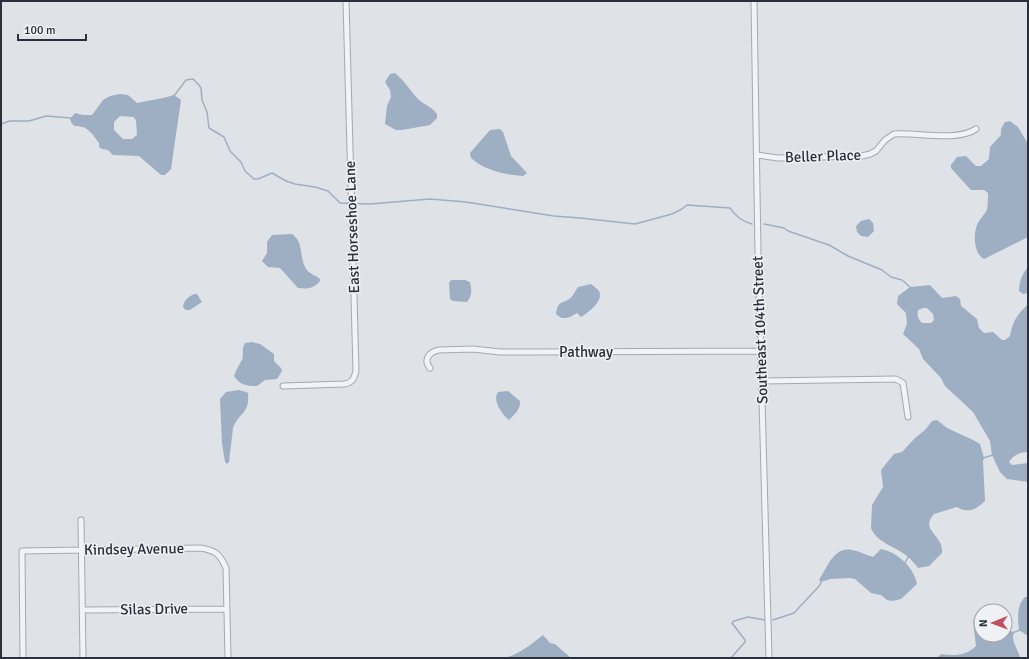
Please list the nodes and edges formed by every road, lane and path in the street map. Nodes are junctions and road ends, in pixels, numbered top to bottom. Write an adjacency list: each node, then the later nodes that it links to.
1 (346, 1): 8 (street, East Horseshoe Lane)
2 (754, 1): 4 (street, Southeast 104th Street)
3 (976, 129): 4 (street, Beller Place)
4 (757, 155): 5 (street, Southeast 104th Street)
5 (761, 351): 6 (street, Pathway); 7 (street, Southeast 104th Street)
6 (430, 368)
7 (762, 381): 9 (street); 17 (street, Southeast 104th Street)
8 (283, 386)
9 (908, 417)
10 (81, 520): 11 (street)
11 (82, 550): 12 (street, Kindsey Avenue); 13 (street); 14 (street, Kindsey Avenue)
12 (227, 609): 13 (street, Silas Drive); 16 (street, Kindsey Avenue)
13 (82, 610): 15 (street)
14 (23, 658)
15 (83, 658)
16 (228, 658)
17 (769, 658)

